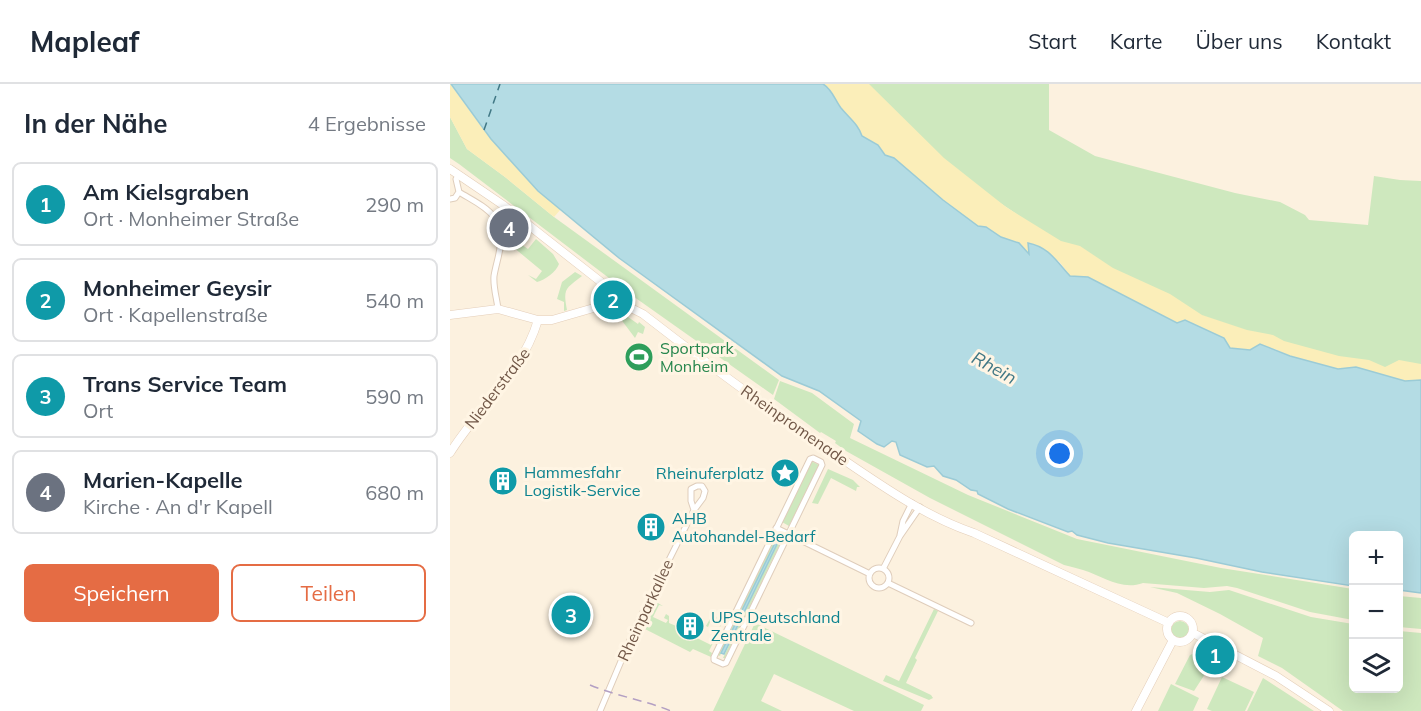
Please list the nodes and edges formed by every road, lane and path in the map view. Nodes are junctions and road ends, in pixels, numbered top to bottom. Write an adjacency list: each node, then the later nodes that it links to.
1 (450, 169): 2 (street)
2 (459, 175): 3 (street); 5 (street)
3 (459, 192): 4 (street); 8 (street)
4 (450, 199)
5 (608, 293): 6 (street); 7 (street)
6 (621, 303): 7 (street); 12 (street, Rheinpromenade)
7 (604, 305): 10 (street)
8 (498, 309): 9 (street); 10 (street)
9 (450, 315)
10 (538, 320): 11 (street, Niederstraße)
11 (450, 453)
12 (912, 503): 13 (street, Rheinpromenade); 17 (street)
13 (920, 507): 17 (street); 21 (street, Rheinpromenade)
14 (694, 510): 25 (street, Rheinparkallee)
15 (776, 528): 16 (street); 16 (street, Rheinpromenade); 16 (street, Rheinpromenade)
16 (788, 534): 19 (street)
17 (900, 536): 18 (street)
18 (883, 569): 19 (street); 20 (street)
19 (870, 574): 20 (street)
20 (888, 582): 22 (street)
21 (1169, 623): 23 (street); 24 (street)
22 (971, 624)
23 (1193, 633): 24 (street); 27 (street)
24 (1173, 640): 26 (street)
25 (600, 711)
26 (1136, 711)
27 (1329, 711)

